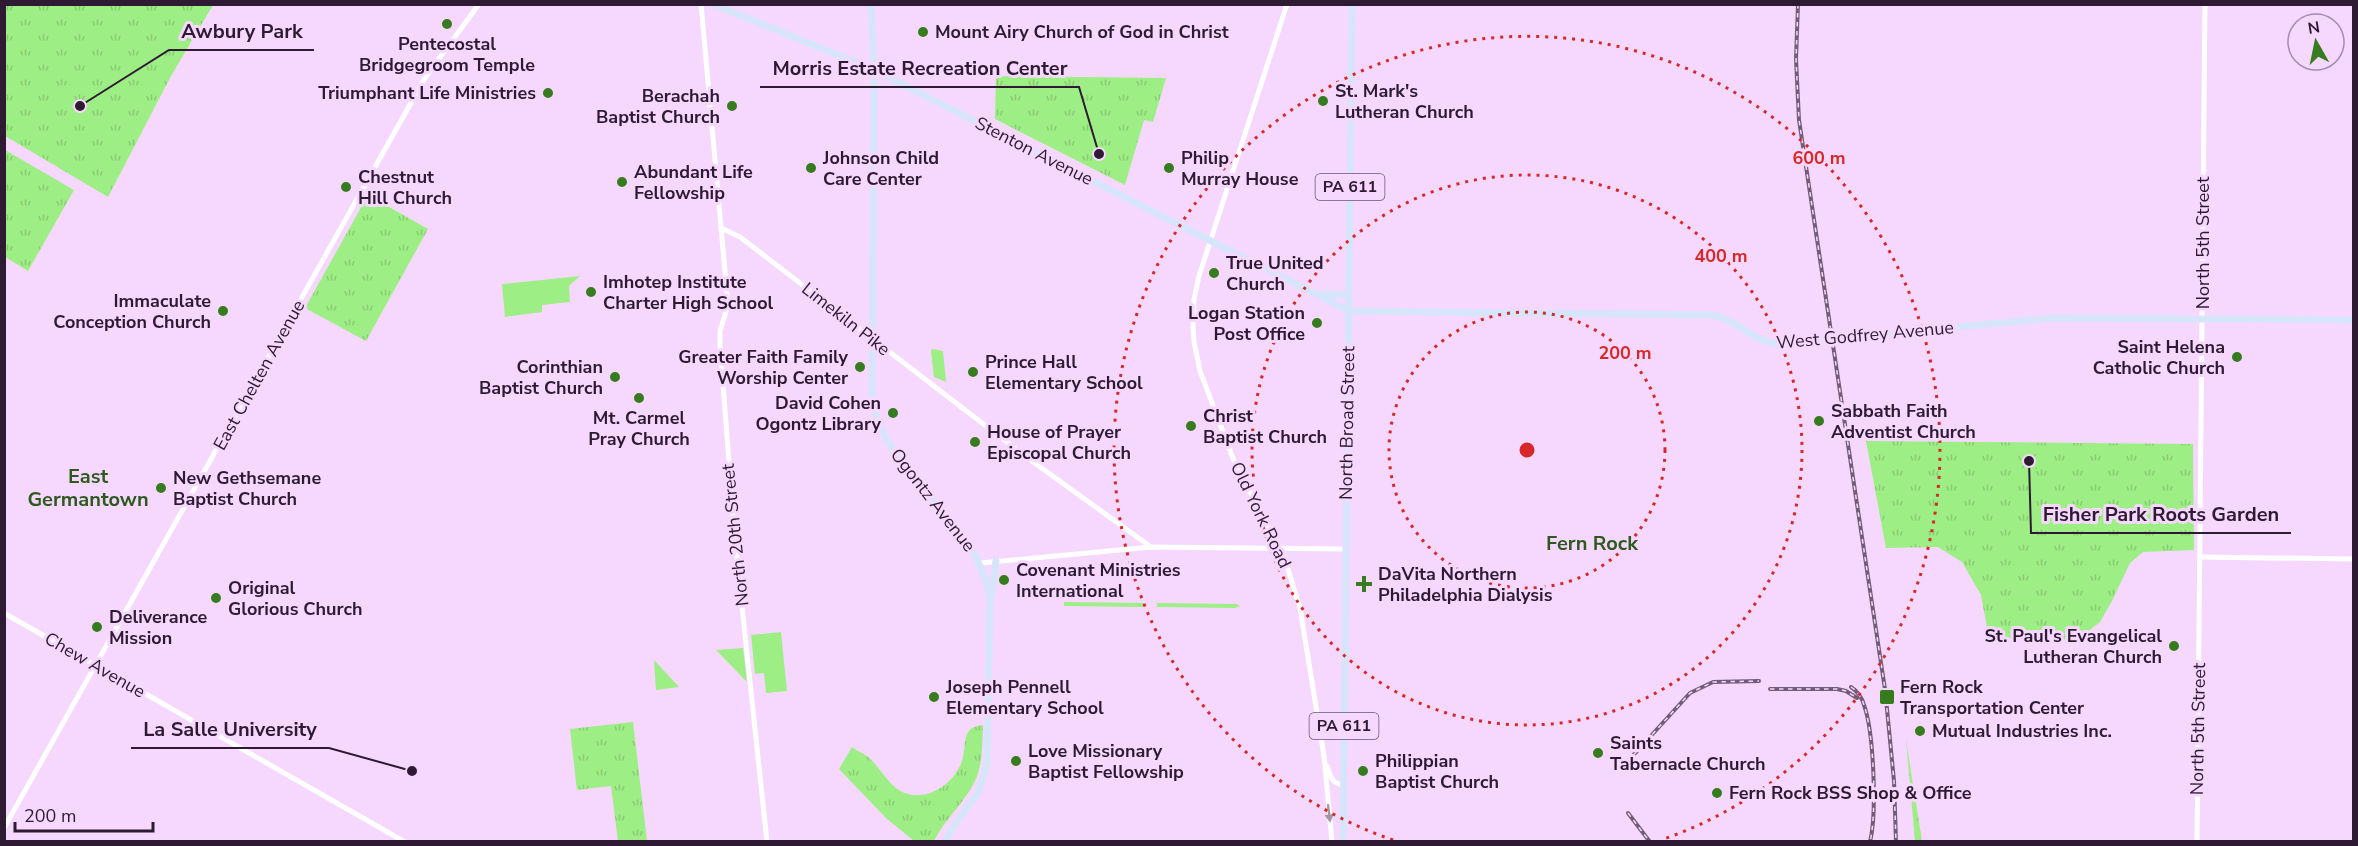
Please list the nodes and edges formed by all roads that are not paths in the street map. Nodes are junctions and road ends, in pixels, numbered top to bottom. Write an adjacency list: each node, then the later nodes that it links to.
1 (479, 4): 26 (street, East Chelten Avenue)
2 (702, 4): 9 (street)
3 (713, 4): 8 (main road, Stenton Avenue)
4 (872, 4): 8 (main road, Ogontz Avenue)
5 (1287, 4): 10 (street, Old York Road)
6 (1352, 4): 12 (main road, North Broad Street / PA 611)
7 (2205, 4): 14 (street, North 5th Street)
8 (874, 70): 10 (main road, Stenton Avenue); 16 (main road, Ogontz Avenue)
9 (721, 228): 16 (street, Limekiln Pike); 31 (street, North 20th Street)
10 (1210, 241): 11 (main road, Stenton Avenue); 18 (street, Old York Road)
11 (1308, 292): 12 (main road); 13 (main road, Stenton Avenue)
12 (1349, 295): 13 (main road, North Broad Street / PA 611)
13 (1348, 311): 14 (main road, West Godfrey Avenue); 19 (main road, North Broad Street / PA 611)
14 (2202, 319): 15 (main road, West Godfrey Avenue); 20 (street, North 5th Street)
15 (2354, 320)
16 (872, 339): 17 (street, Limekiln Pike); 23 (main road, Ogontz Avenue)
17 (1151, 547): 18 (street); 22 (street)
18 (1279, 548): 19 (street); 27 (street, Old York Road)
19 (1346, 549): 28 (main road, North Broad Street / PA 611)
20 (2200, 557): 21 (street); 35 (street, North 5th Street)
21 (2354, 559)
22 (996, 561): 23 (street); 24 (main road)
23 (981, 563): 24 (main road, Ogontz Avenue)
24 (990, 599): 32 (main road, Ogontz Avenue)
25 (4, 613): 26 (street, Chew Avenue)
26 (96, 665): 29 (street, East Chelten Avenue); 30 (street, Chew Avenue)
27 (1324, 756): 28 (street, Old York Road); 33 (street, Old York Road, one-way to 33)
28 (1344, 785): 34 (main road, North Broad Street / PA 611)
29 (4, 828)
30 (405, 842)
31 (767, 842)
32 (945, 842)
33 (1332, 842)
34 (1343, 842)
35 (2197, 842)

